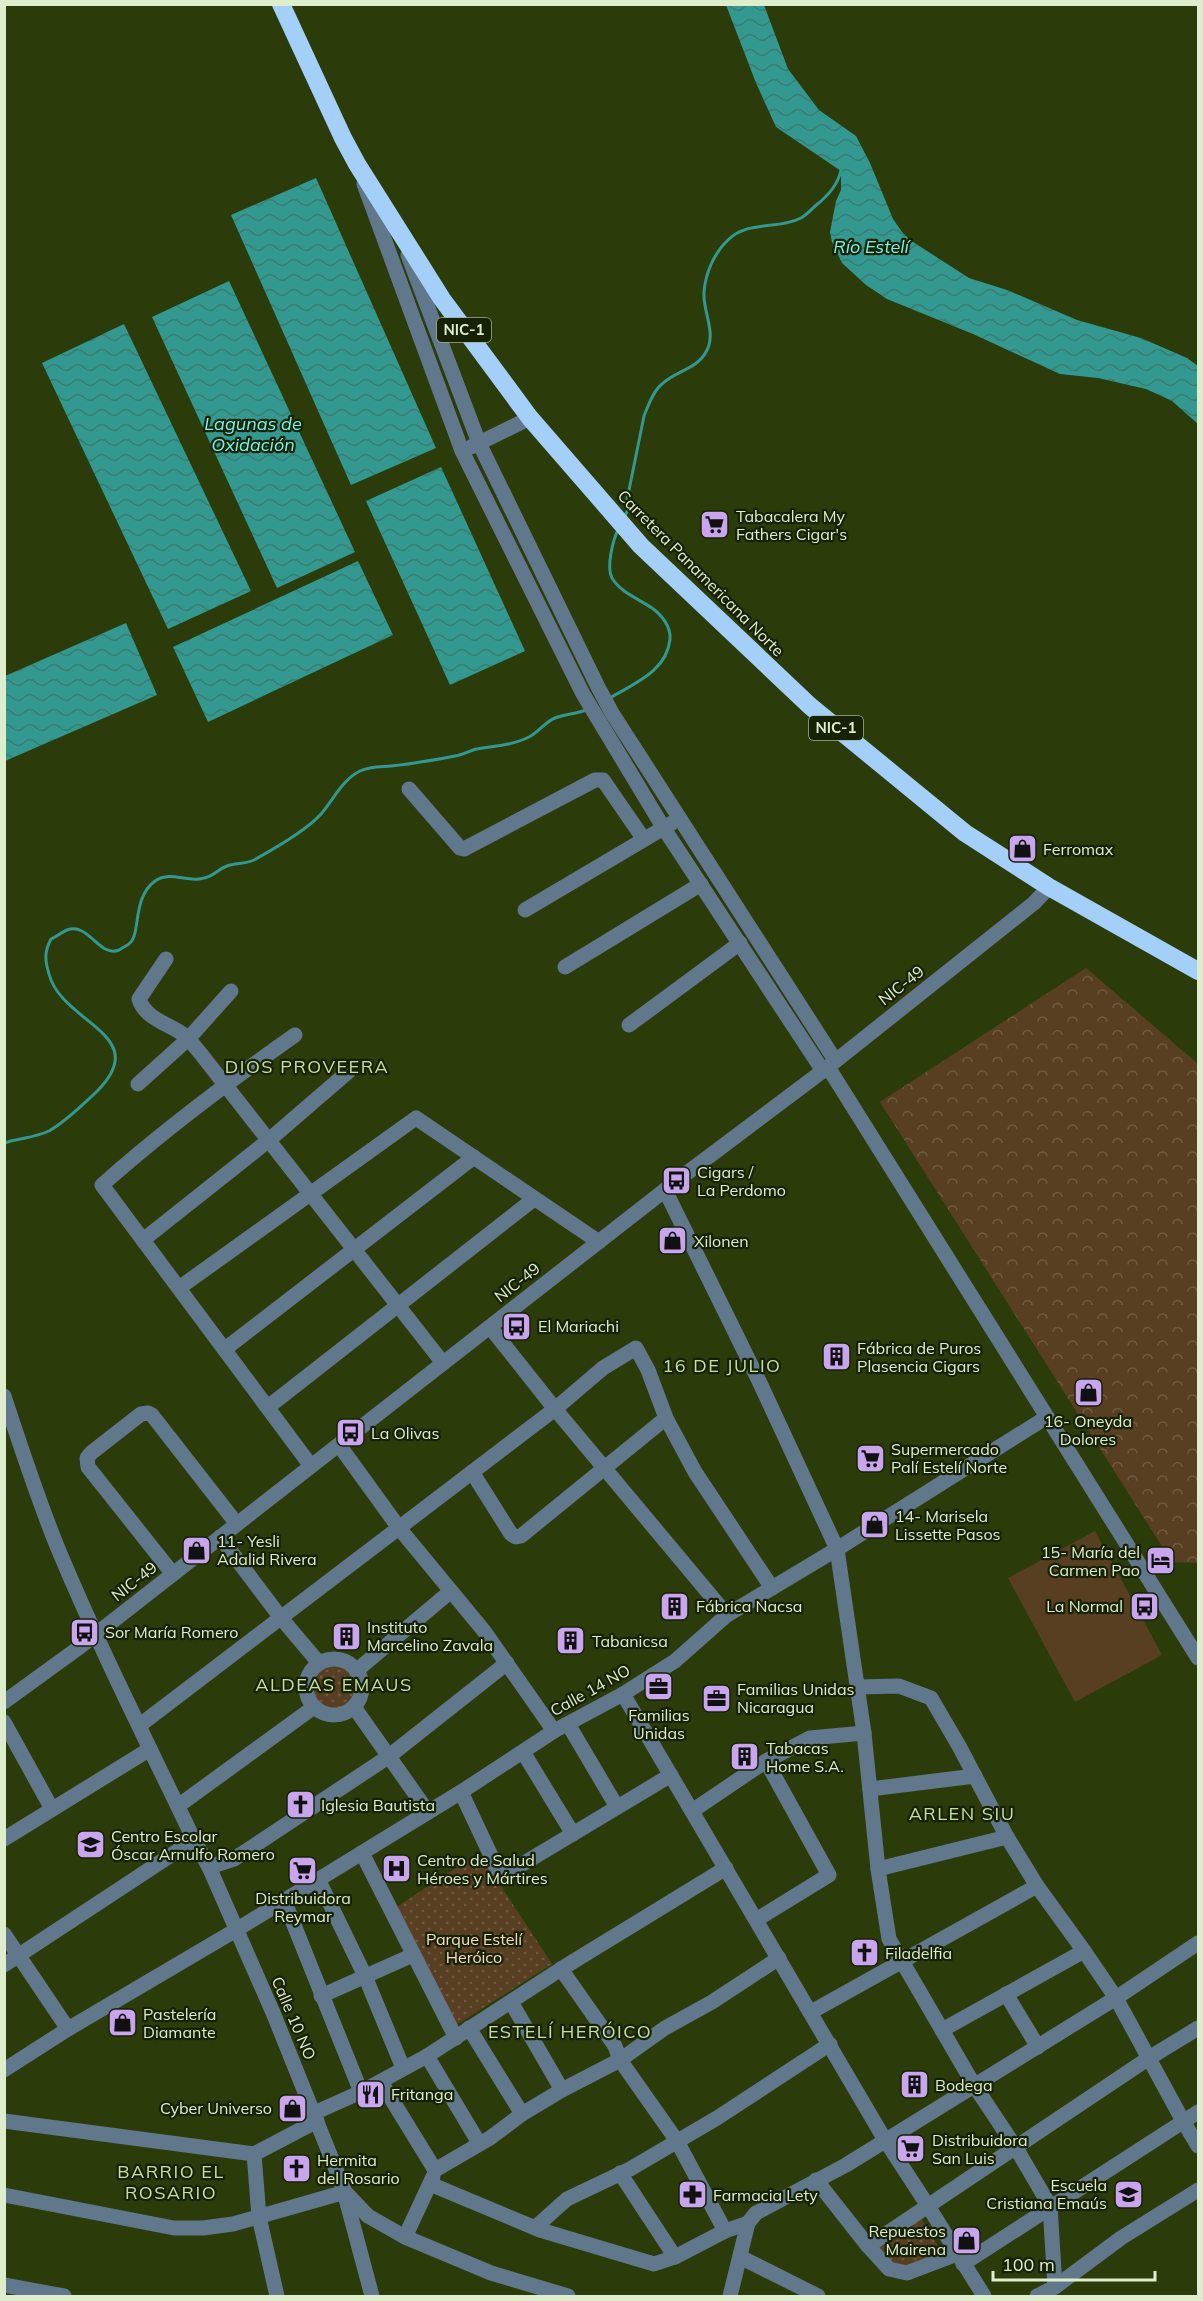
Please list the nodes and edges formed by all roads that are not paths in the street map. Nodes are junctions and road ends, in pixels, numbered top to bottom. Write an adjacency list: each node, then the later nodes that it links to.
1 (281, 4): 2 (highway, Carretera Panamericana Norte / NIC-1)
2 (357, 164): 3 (highway, Carretera Panamericana Norte / NIC-1); 6 (street)
3 (400, 234): 4 (highway, Carretera Panamericana Norte / NIC-1); 5 (street)
4 (530, 418): 5 (street); 12 (highway, Carretera Panamericana Norte / NIC-1)
5 (479, 443): 6 (street); 8 (street)
6 (462, 451): 9 (street)
7 (409, 789): 10 (street)
8 (680, 819): 9 (street); 22 (street)
9 (663, 827): 10 (street); 11 (street)
10 (643, 838): 13 (street)
11 (701, 884): 14 (street); 16 (street)
12 (1049, 887): 17 (highway, Carretera Panamericana Norte / NIC-1); 22 (street, NIC-49 / NIC-49)
13 (525, 910)
14 (740, 943): 19 (street); 22 (street)
15 (166, 959): 21 (street)
16 (565, 968)
17 (1198, 971)
18 (231, 991): 21 (street)
19 (629, 1025)
20 (295, 1035): 25 (street)
21 (188, 1039): 24 (street); 25 (street)
22 (828, 1066): 28 (street, NIC-49 / NIC-49); 42 (street)
23 (349, 1071): 26 (street)
24 (138, 1084)
25 (225, 1084): 26 (street); 31 (street)
26 (269, 1140): 29 (street); 31 (street)
27 (474, 1157): 29 (street); 30 (street); 33 (street)
28 (665, 1190): 32 (street, NIC-49 / NIC-49); 51 (street)
29 (310, 1193): 33 (street); 34 (street)
30 (534, 1199): 32 (street); 35 (street)
31 (143, 1240): 34 (street)
32 (599, 1242): 36 (street, NIC-49 / NIC-49)
33 (354, 1249): 35 (street); 37 (street)
34 (179, 1288): 37 (street)
35 (398, 1305): 38 (street); 40 (street)
36 (490, 1327): 38 (street, NIC-49 / NIC-49); 41 (street)
37 (225, 1349): 40 (street)
38 (443, 1363): 44 (street, NIC-49 / NIC-49)
39 (4, 1396): 57 (street, Calle 10 NO)
40 (268, 1407): 45 (street)
41 (555, 1409): 43 (street); 46 (street); 47 (street)
42 (1047, 1417): 51 (street, Calle 14 NO); 58 (street)
43 (666, 1418): 46 (street); 53 (street)
44 (339, 1445): 45 (street, NIC-49 / NIC-49); 49 (street)
45 (311, 1466): 48 (street, NIC-49 / NIC-49)
46 (604, 1468): 47 (street); 55 (street)
47 (472, 1472): 49 (street)
48 (237, 1524): 50 (street, NIC-49 / NIC-49); 52 (street)
49 (399, 1528): 54 (street); 56 (street)
50 (220, 1537): 52 (street, NIC-49 / NIC-49); 56 (street)
51 (837, 1549): 53 (street, Calle 14 NO); 62 (street)
52 (173, 1574): 57 (street, NIC-49 / NIC-49)
53 (772, 1588): 55 (street, Calle 14 NO)
54 (451, 1591): 59 (street); 61 (street)
55 (727, 1615): 63 (street, Calle 14 NO)
56 (280, 1618): 60 (street); 69 (street)
57 (96, 1634): 64 (street, NIC-49 / NIC-49); 69 (street, Calle 10 NO)
58 (1198, 1658)
59 (507, 1663): 70 (street); 74 (street)
60 (319, 1664): 61 (street); 65 (street)
61 (357, 1671): 66 (street)
62 (857, 1687): 71 (street); 77 (street)
63 (623, 1694): 68 (street, Calle 14 NO); 76 (street)
64 (4, 1702)
65 (314, 1707): 66 (street); 80 (street)
66 (354, 1707): 74 (street)
67 (4, 1722): 82 (street)
68 (568, 1724): 70 (street, Calle 14 NO); 81 (street)
69 (140, 1725): 72 (street, Calle 10 NO)
70 (554, 1731): 73 (street, Calle 14 NO)
71 (864, 1732): 75 (street); 78 (street)
72 (150, 1749): 80 (street, Calle 10 NO); 82 (street)
73 (523, 1752): 79 (street, Calle 14 NO); 85 (street)
74 (388, 1757): 84 (street); 90 (street)
75 (766, 1761): 83 (street); 96 (street)
76 (671, 1775): 81 (street); 83 (street)
77 (975, 1776): 78 (street); 86 (street)
78 (870, 1789): 92 (street)
79 (461, 1792): 84 (street, Calle 14 NO); 85 (street)
80 (178, 1806): 88 (street, Calle 10 NO)
81 (617, 1807): 85 (street)
82 (52, 1809): 87 (street)
83 (693, 1811): 91 (street)
84 (428, 1812): 89 (street, Calle 14 NO)
85 (573, 1834)
86 (1007, 1837): 92 (street); 94 (street)
87 (4, 1839)
88 (194, 1840): 90 (street, Calle 10 NO); 101 (street)
89 (362, 1852): 93 (street, Calle 14 NO); 102 (street)
90 (209, 1867): 97 (street, Calle 10 NO)
91 (726, 1868): 96 (street); 106 (street)
92 (878, 1869): 104 (street)
93 (318, 1879): 95 (street, Calle 14 NO); 107 (street)
94 (1036, 1886): 100 (street); 104 (street)
95 (284, 1900): 97 (street, Calle 14 NO); 109 (street)
96 (756, 1920): 103 (street)
97 (236, 1930): 115 (street, Calle 14 NO); 131 (street, Calle 10 NO)
98 (4, 1934): 101 (street)
99 (1198, 1944): 110 (street)
100 (1084, 1951): 108 (street); 110 (street)
101 (20, 1955): 105 (street); 115 (street)
102 (413, 1955): 107 (street); 117 (street)
103 (779, 1958): 112 (street); 122 (street)
104 (901, 1960): 112 (street); 116 (street)
105 (4, 1965)
106 (561, 1969): 111 (street); 122 (street)
107 (365, 1976): 109 (street); 124 (street)
108 (1006, 1994): 116 (street); 119 (street)
109 (321, 1996): 128 (street)
110 (1116, 1998): 119 (street); 121 (street)
111 (511, 2002): 113 (street); 127 (street)
112 (811, 2012): 118 (street)
113 (469, 2028): 117 (street); 130 (street)
114 (1198, 2028): 121 (street)
115 (68, 2029): 123 (street, Calle 14 NO)
116 (942, 2030): 126 (street)
117 (456, 2038): 120 (street)
118 (830, 2044): 134 (street); 135 (street)
119 (1038, 2047): 126 (street)
120 (427, 2056): 124 (street); 136 (street)
121 (1149, 2058): 133 (street); 138 (street)
122 (620, 2060): 127 (street); 135 (street)
123 (6, 2065)
124 (403, 2068): 125 (street)
125 (381, 2082): 128 (street); 141 (street)
126 (974, 2085): 134 (street); 138 (street)
127 (562, 2090): 130 (street)
128 (361, 2092): 131 (street)
129 (1198, 2112): 133 (street)
130 (522, 2114): 136 (street)
131 (316, 2117): 139 (street); 144 (street, Calle 10 NO)
132 (4, 2121): 139 (street)
133 (1183, 2121): 137 (street); 147 (street)
134 (885, 2140): 142 (street); 146 (street)
135 (677, 2141): 140 (street); 151 (street)
136 (479, 2143): 141 (street)
137 (1198, 2146)
138 (1016, 2148): 146 (street); 147 (street)
139 (254, 2154): 148 (street)
140 (620, 2173): 150 (street); 154 (street)
141 (432, 2177): 150 (street); 152 (street)
142 (816, 2180): 149 (street); 153 (street)
143 (1198, 2190): 158 (street)
144 (345, 2192): 148 (street); 152 (street, Calle 10 NO); 161 (street)
145 (4, 2195): 148 (street)
146 (928, 2206): 153 (street); 156 (street)
147 (1050, 2206): 156 (street); 158 (street)
148 (259, 2217): 160 (street)
149 (748, 2223): 151 (street); 155 (street)
150 (540, 2230): 154 (street)
151 (725, 2230): 154 (street)
152 (405, 2237): 162 (street, Calle 10 NO)
153 (868, 2246): 156 (street)
154 (675, 2257)
155 (740, 2257): 163 (street); 164 (street)
156 (960, 2259): 165 (street)
157 (4, 2285): 159 (street)
158 (1055, 2287): 166 (street)
159 (64, 2296)
160 (276, 2296)
161 (372, 2296)
162 (568, 2296)
163 (730, 2296)
164 (818, 2296)
165 (984, 2296)
166 (1037, 2296)

